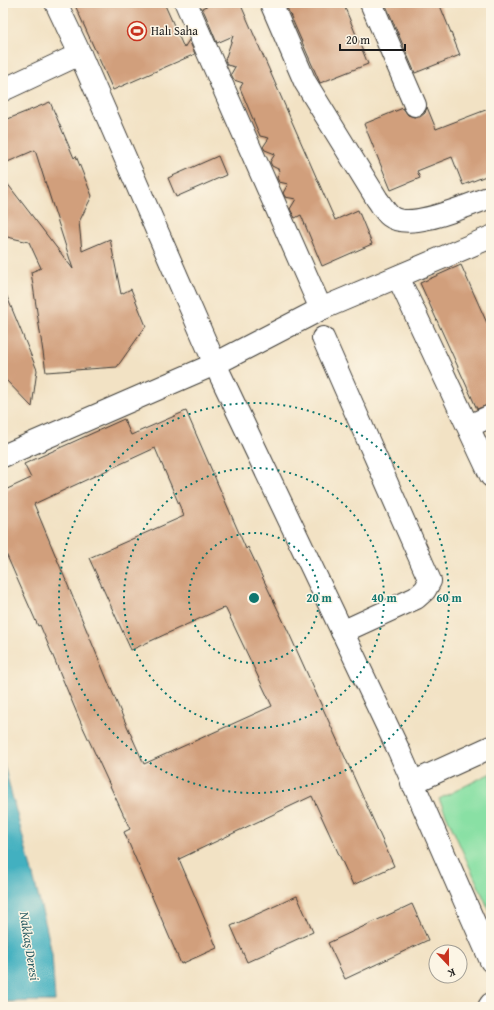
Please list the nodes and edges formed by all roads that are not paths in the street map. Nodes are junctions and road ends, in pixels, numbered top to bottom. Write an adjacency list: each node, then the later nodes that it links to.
1 (56, 3): 5 (street)
2 (186, 3): 11 (street)
3 (271, 3): 8 (street)
4 (371, 3): 7 (street)
5 (80, 54): 6 (street); 13 (street)
6 (3, 90)
7 (415, 105)
8 (491, 197)
9 (491, 237): 10 (street)
10 (398, 277): 11 (street); 15 (street)
11 (321, 309): 13 (street)
12 (322, 338): 18 (street)
13 (215, 364): 16 (street); 18 (street)
14 (491, 416): 15 (street)
15 (469, 426): 17 (street)
16 (3, 456)
17 (491, 476)
18 (342, 632): 20 (street)
19 (491, 747): 20 (street)
20 (412, 783): 21 (street)
21 (490, 956)
22 (491, 1004): 23 (street)
23 (489, 1007)

